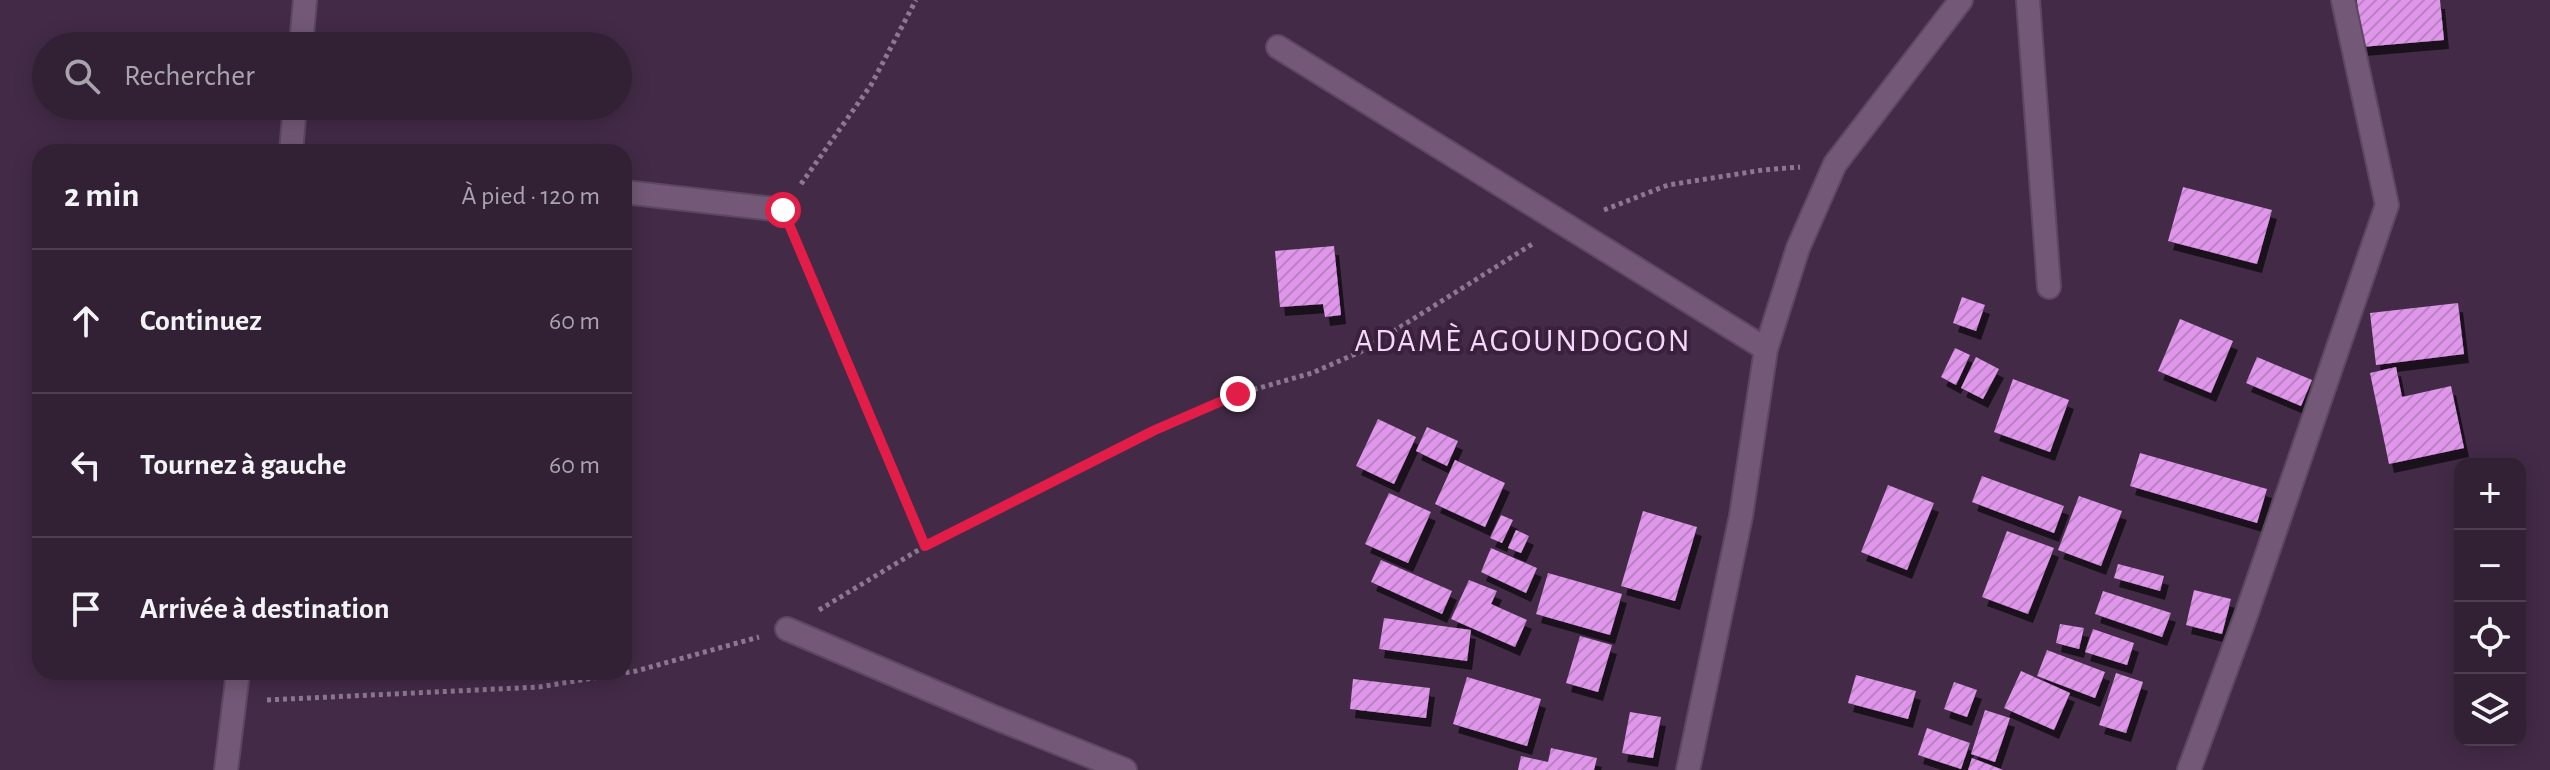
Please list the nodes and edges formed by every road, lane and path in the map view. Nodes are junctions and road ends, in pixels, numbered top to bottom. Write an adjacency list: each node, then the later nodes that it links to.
1 (305, 0): 6 (street)
2 (916, 0): 12 (path)
3 (1961, 0): 10 (street)
4 (2028, 0): 14 (street)
5 (2343, 0): 25 (street)
6 (302, 32)
7 (1278, 47): 13 (street)
8 (294, 120): 9 (street)
9 (292, 144)
10 (1835, 164): 13 (path); 15 (street)
11 (632, 193): 12 (street)
12 (783, 210): 16 (path)
13 (1563, 225): 15 (street); 16 (path)
14 (2049, 287)
15 (1766, 349): 24 (street)
16 (925, 546): 17 (path)
17 (787, 629): 18 (path); 23 (street)
18 (632, 672)
19 (237, 680): 21 (street)
20 (581, 680): 21 (path)
21 (234, 702): 22 (street)
22 (226, 770)
23 (1125, 770)
24 (1688, 770)
25 (2189, 770)

